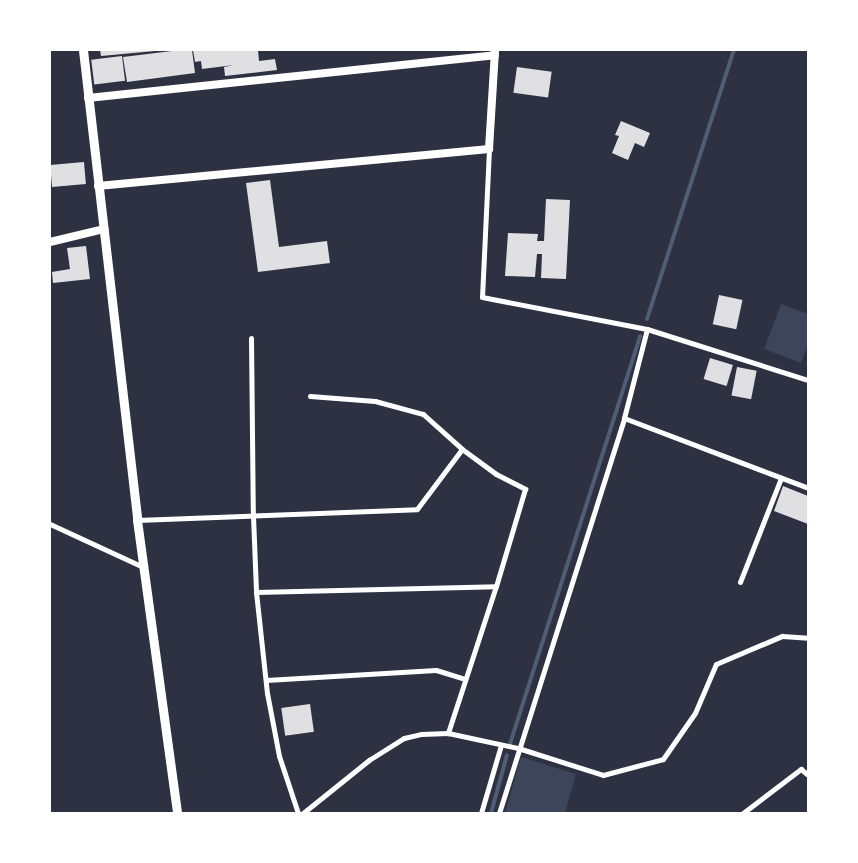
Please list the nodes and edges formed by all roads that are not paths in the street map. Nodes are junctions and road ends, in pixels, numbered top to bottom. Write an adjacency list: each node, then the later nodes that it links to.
1 (83, 50): 3 (main road)
2 (495, 53): 3 (street); 4 (street)
3 (88, 98): 5 (main road)
4 (489, 149): 5 (street); 8 (street)
5 (98, 186): 6 (main road)
6 (104, 229): 7 (street); 17 (main road)
7 (50, 242)
8 (647, 330): 10 (street); 12 (street)
9 (251, 338): 16 (street)
10 (808, 380)
11 (310, 396): 13 (street)
12 (624, 418): 14 (street); 28 (street)
13 (462, 449): 16 (street); 21 (street)
14 (781, 478): 15 (street); 20 (street)
15 (808, 488)
16 (253, 516): 17 (street); 22 (street)
17 (137, 520): 19 (main road)
18 (50, 524): 19 (street)
19 (143, 567): 30 (main road)
20 (740, 582)
21 (496, 586): 22 (street); 24 (street)
22 (256, 592): 25 (street)
23 (808, 638): 28 (street)
24 (466, 679): 25 (street); 26 (street)
25 (266, 680): 31 (street)
26 (448, 733): 27 (street); 32 (street)
27 (501, 745): 28 (street); 33 (street)
28 (518, 748): 34 (street)
29 (808, 775): 35 (street)
30 (177, 813)
31 (298, 813)
32 (303, 813)
33 (481, 813)
34 (499, 813)
35 (743, 813)

